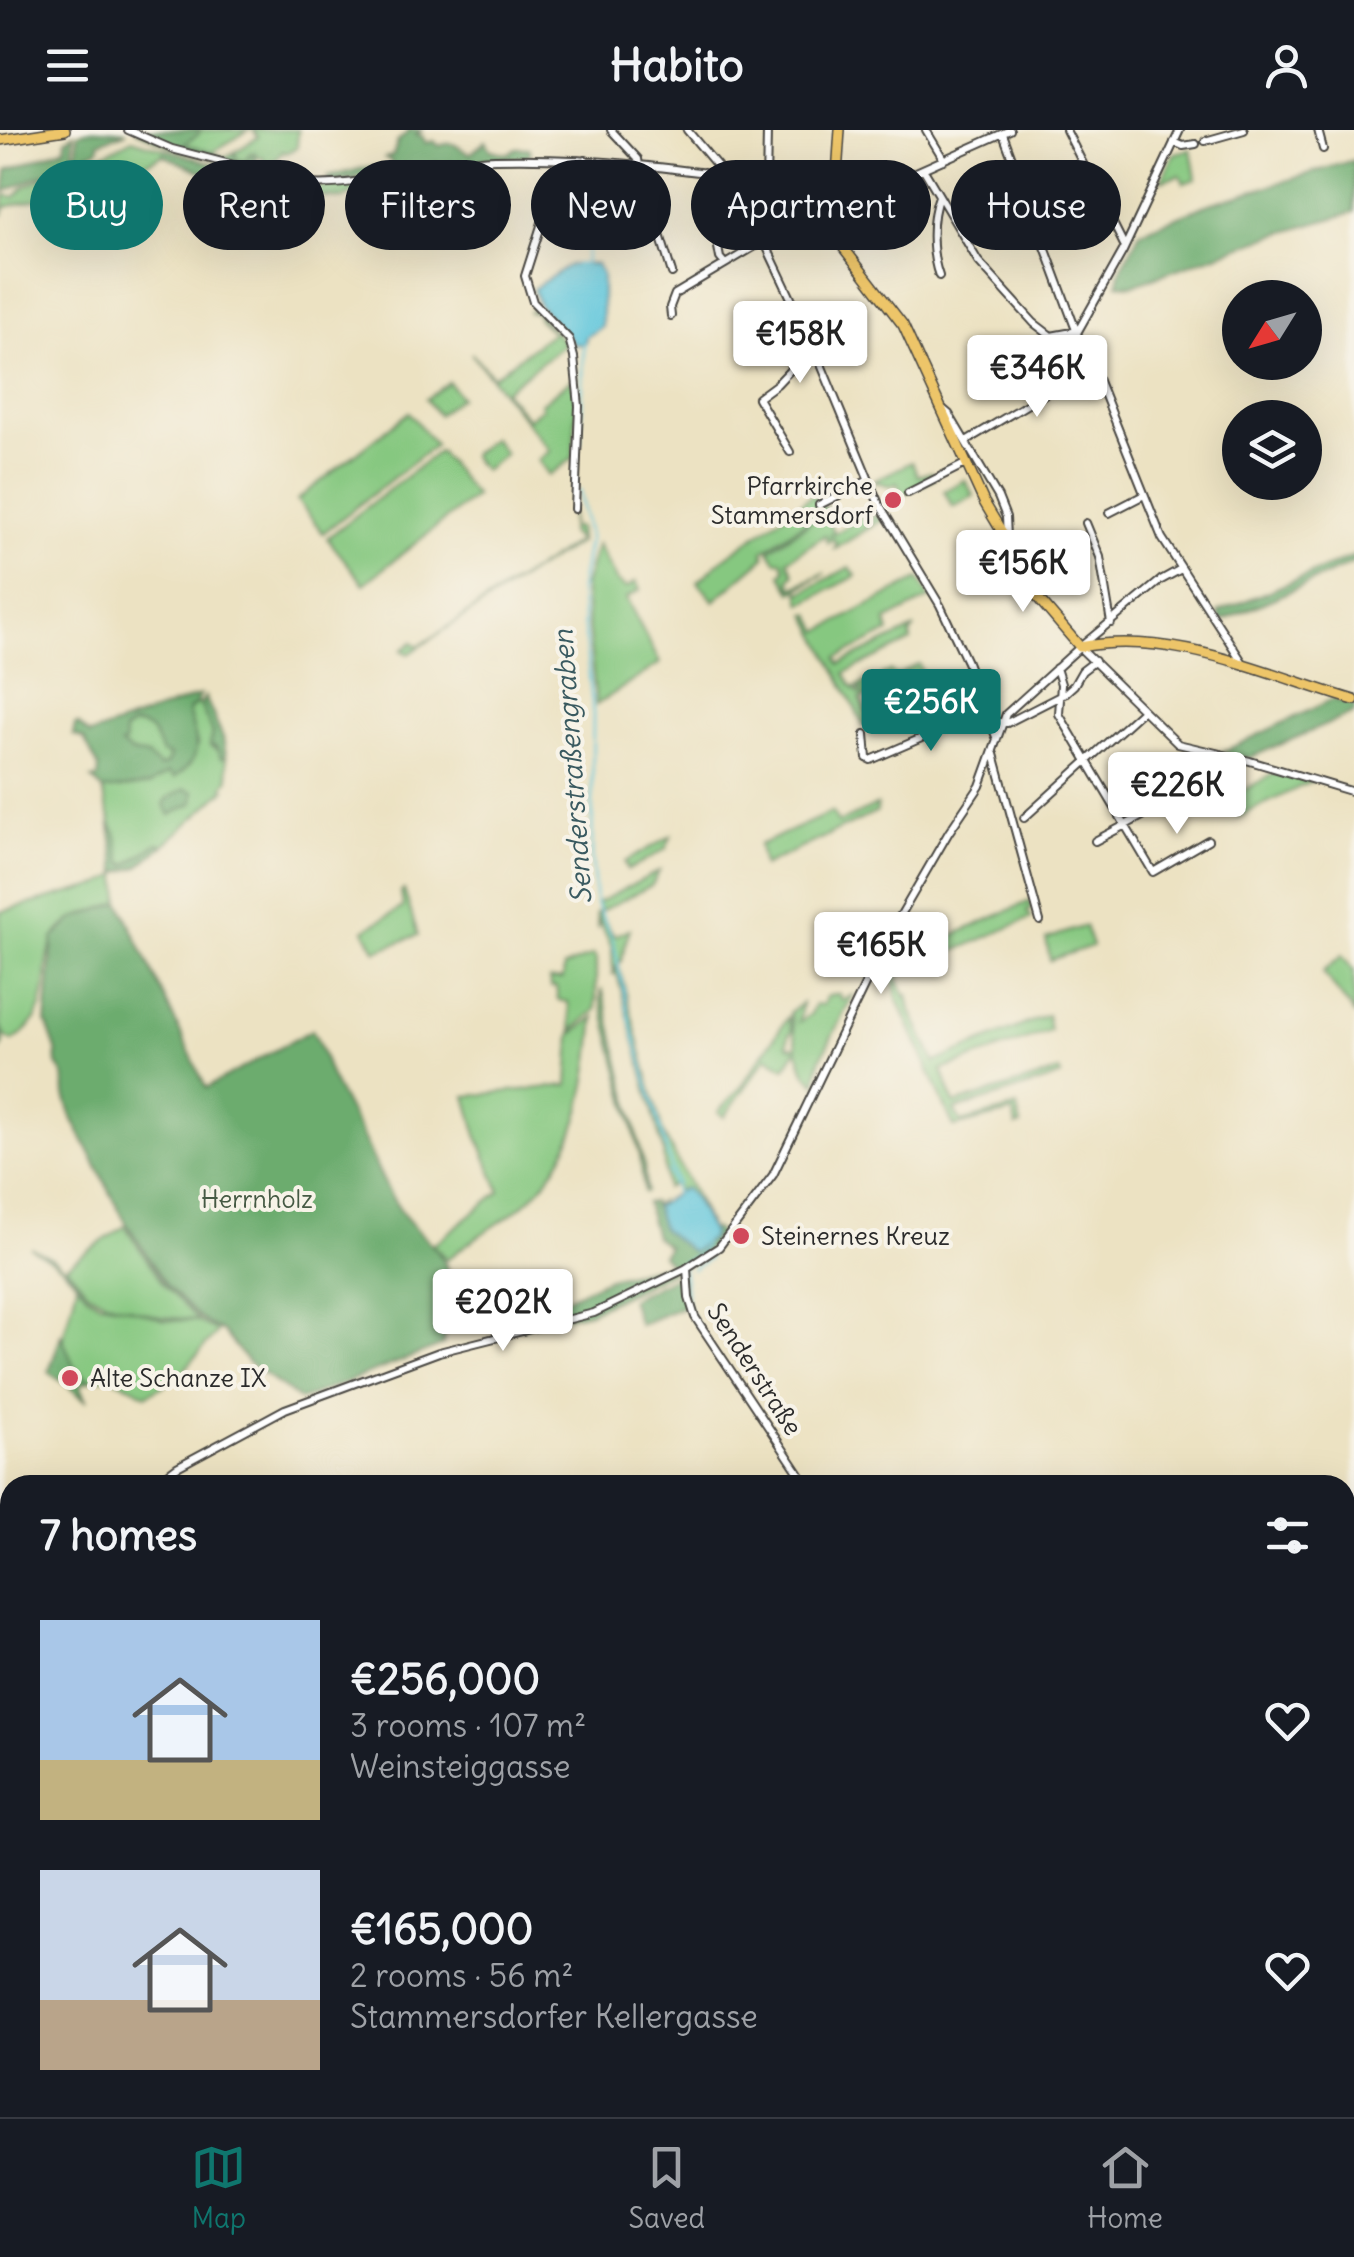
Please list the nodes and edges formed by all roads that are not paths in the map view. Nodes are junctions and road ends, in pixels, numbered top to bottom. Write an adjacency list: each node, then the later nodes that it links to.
1 (65, 130): 13 (main road)
2 (612, 130): 18 (street)
3 (687, 130): 19 (street)
4 (767, 130): 20 (street)
5 (840, 130): 21 (main road)
6 (926, 130): 22 (street)
7 (1066, 130): 29 (street)
8 (1180, 130): 15 (street)
9 (1244, 130): 14 (street)
10 (1318, 130): 17 (street)
11 (1005, 131): 22 (street); 23 (street)
12 (130, 132): 24 (street)
13 (0, 140)
14 (1205, 141)
15 (1174, 142): 16 (street); 29 (street)
16 (1196, 144)
17 (1323, 149)
18 (638, 160)
19 (712, 160)
20 (765, 160)
21 (838, 160)
22 (944, 160): 25 (street)
23 (1015, 160)
24 (531, 161)
25 (931, 166)
26 (931, 183): 27 (street)
27 (939, 196): 28 (street); 40 (street)
28 (951, 216)
29 (1125, 246): 42 (street)
30 (533, 250): 53 (street)
31 (665, 250): 39 (street)
32 (719, 250): 38 (street)
33 (749, 250): 38 (street)
34 (768, 250): 43 (street)
35 (843, 250): 45 (main road)
36 (972, 250): 42 (street)
37 (1047, 250): 42 (street)
38 (725, 264): 41 (street)
39 (672, 273)
40 (938, 276)
41 (672, 316)
42 (1078, 331): 44 (street)
43 (813, 346): 47 (street); 49 (street)
44 (1093, 370): 46 (street); 51 (street)
45 (940, 406): 46 (street); 48 (main road)
46 (966, 441): 56 (street)
47 (790, 452)
48 (966, 463): 50 (street); 56 (main road)
49 (869, 480): 52 (street); 66 (street)
50 (908, 494)
51 (1144, 495): 54 (street); 57 (street)
52 (820, 505)
53 (575, 508)
54 (1109, 513)
55 (1086, 523): 58 (street)
56 (1008, 543): 60 (main road)
57 (1181, 569): 58 (street); 62 (street)
58 (1109, 626): 59 (street); 60 (street)
59 (1114, 642): 60 (main road); 62 (main road)
60 (1080, 647): 61 (street); 63 (street)
61 (1095, 661): 64 (street); 67 (street)
62 (1245, 667): 65 (main road)
63 (1056, 668): 64 (street); 69 (street)
64 (1060, 696): 69 (street); 73 (street)
65 (1354, 700)
66 (984, 711): 68 (street); 70 (street)
67 (1142, 711): 73 (street); 74 (street)
68 (990, 721): 69 (street); 71 (street)
69 (1002, 722): 71 (street)
70 (865, 734)
71 (996, 738): 72 (street)
72 (994, 749): 80 (street); 81 (street)
73 (1086, 760): 76 (street); 77 (street)
74 (1354, 792)
75 (1168, 802): 77 (street)
76 (1024, 818)
77 (1126, 826): 78 (street); 79 (street)
78 (1208, 840)
79 (1095, 841)
80 (1040, 921)
81 (684, 1269): 82 (street); 83 (street, Senderstraße)
82 (166, 1475)
83 (800, 1475)

